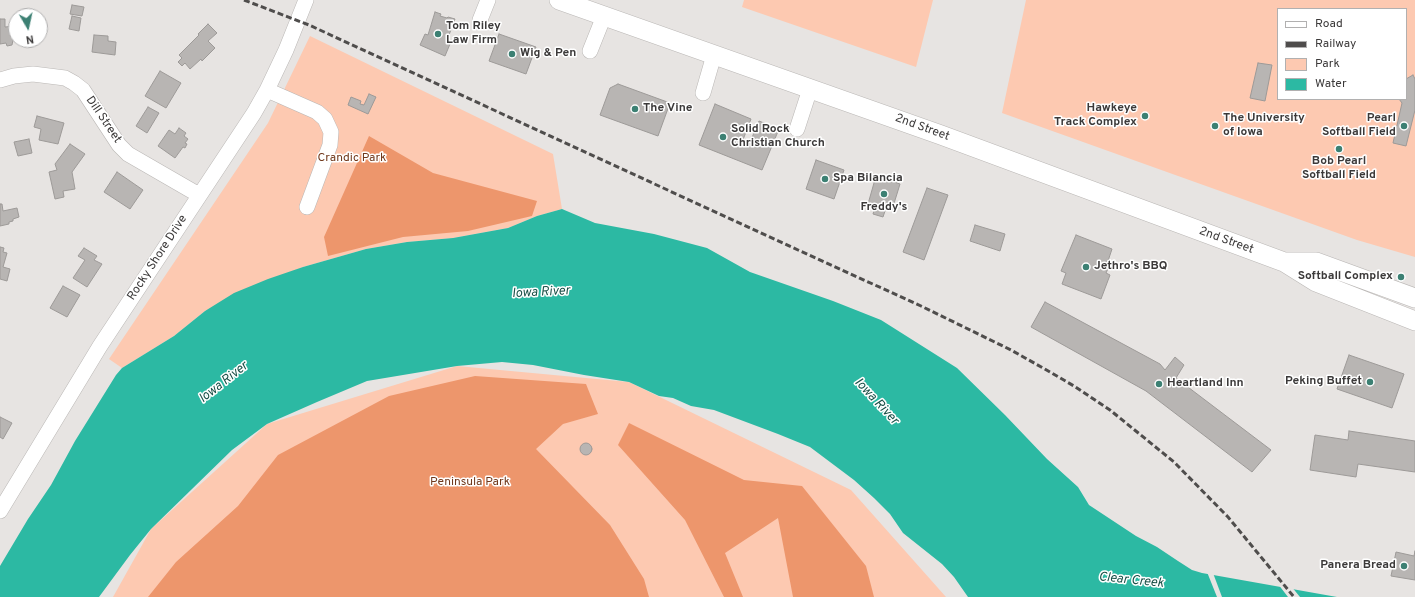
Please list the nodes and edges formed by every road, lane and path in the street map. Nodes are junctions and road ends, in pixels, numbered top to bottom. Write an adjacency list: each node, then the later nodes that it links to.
1 (306, 0): 10 (street, Rocky Shore Drive)
2 (488, 0): 5 (street)
3 (558, 0): 4 (main road, 2nd Street)
4 (604, 16): 6 (street); 7 (main road, 2nd Street)
5 (480, 20)
6 (590, 52)
7 (714, 55): 9 (main road, 2nd Street); 11 (street)
8 (0, 80): 13 (street, Dill Street)
9 (810, 89): 12 (street); 15 (main road, 2nd Street)
10 (267, 90): 13 (street, Rocky Shore Drive); 14 (street)
11 (703, 93)
12 (797, 128)
13 (199, 195): 18 (street, Rocky Shore Drive)
14 (306, 207)
15 (1284, 262): 16 (main road, 2nd Street); 17 (main road, 2nd Street)
16 (1415, 298)
17 (1415, 321)
18 (0, 511)

